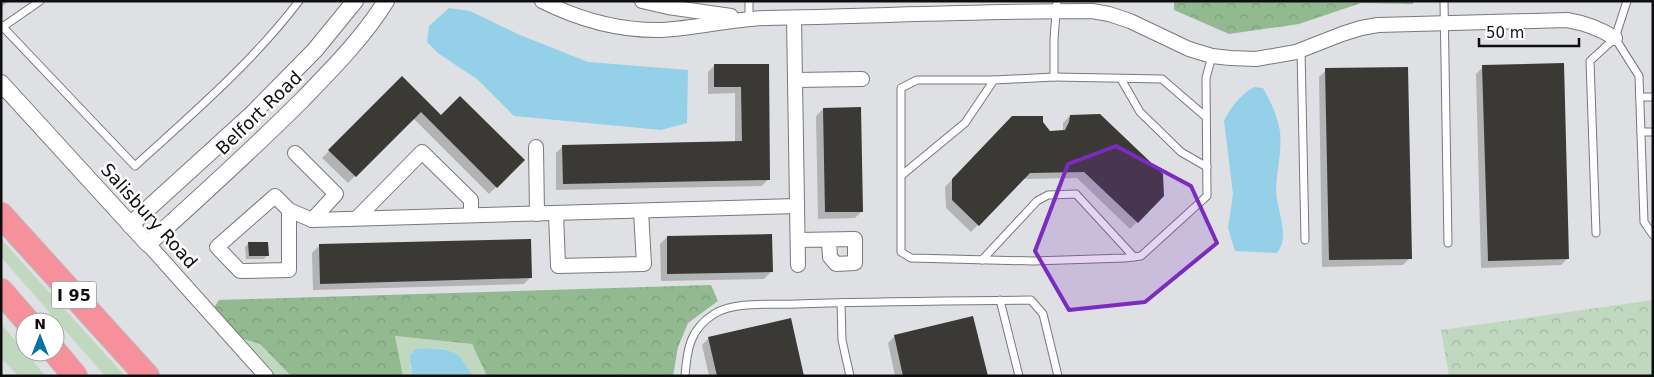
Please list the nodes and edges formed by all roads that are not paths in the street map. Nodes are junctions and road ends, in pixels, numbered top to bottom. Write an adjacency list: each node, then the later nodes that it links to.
1 (40, 1): 14 (lane)
2 (299, 1): 14 (lane)
3 (355, 1): 42 (street, Belfort Road)
4 (386, 1): 49 (street, Belfort Road)
5 (542, 1): 12 (street)
6 (642, 1): 12 (street)
7 (749, 1): 12 (lane)
8 (1444, 1): 13 (lane)
9 (1627, 1): 15 (lane)
10 (1057, 6): 11 (street); 17 (street); 18 (lane)
11 (794, 18): 12 (street); 21 (street)
12 (749, 19)
13 (1444, 23): 15 (street); 16 (street); 48 (lane)
14 (2, 26)
15 (1615, 38): 24 (lane); 43 (lane)
16 (1301, 50): 17 (street); 47 (lane)
17 (1212, 56): 26 (lane)
18 (1054, 77): 20 (lane); 22 (lane)
19 (862, 79): 21 (street)
20 (1121, 79): 26 (lane); 31 (lane)
21 (795, 80): 33 (street)
22 (994, 80): 32 (lane); 32 (lane)
23 (1, 83): 42 (street, Salisbury Road)
24 (1640, 97): 25 (lane); 27 (lane)
25 (1653, 97)
26 (1206, 117): 31 (lane)
27 (1641, 132): 28 (lane); 44 (lane)
28 (1653, 132)
29 (536, 147): 37 (street)
30 (295, 153): 41 (street)
31 (1207, 167): 50 (lane)
32 (902, 175): 51 (lane)
33 (797, 206): 35 (street); 45 (street)
34 (288, 210): 34 (street); 41 (street)
35 (641, 211): 36 (street); 36 (street)
36 (556, 213): 37 (street)
37 (537, 214): 39 (street)
38 (1, 215): 59 (highway, I 95)
39 (471, 215): 40 (street); 40 (street)
40 (357, 218): 41 (street)
41 (312, 220)
42 (130, 225): 49 (street, Salisbury Road)
43 (1596, 233)
44 (1653, 234)
45 (798, 240): 46 (street); 52 (street)
46 (829, 240)
47 (1305, 240)
48 (1448, 243)
49 (148, 244): 60 (street, Salisbury Road)
50 (1134, 257): 51 (lane); 51 (lane)
51 (982, 260)
52 (798, 265)
53 (1, 291): 56 (highway)
54 (1000, 300): 55 (lane); 63 (lane); 64 (lane)
55 (841, 303): 61 (lane); 62 (lane)
56 (19, 312)
57 (63, 362): 58 (highway)
58 (75, 376)
59 (147, 376)
60 (266, 376)
61 (685, 376)
62 (850, 376)
63 (1019, 376)
64 (1058, 376)

